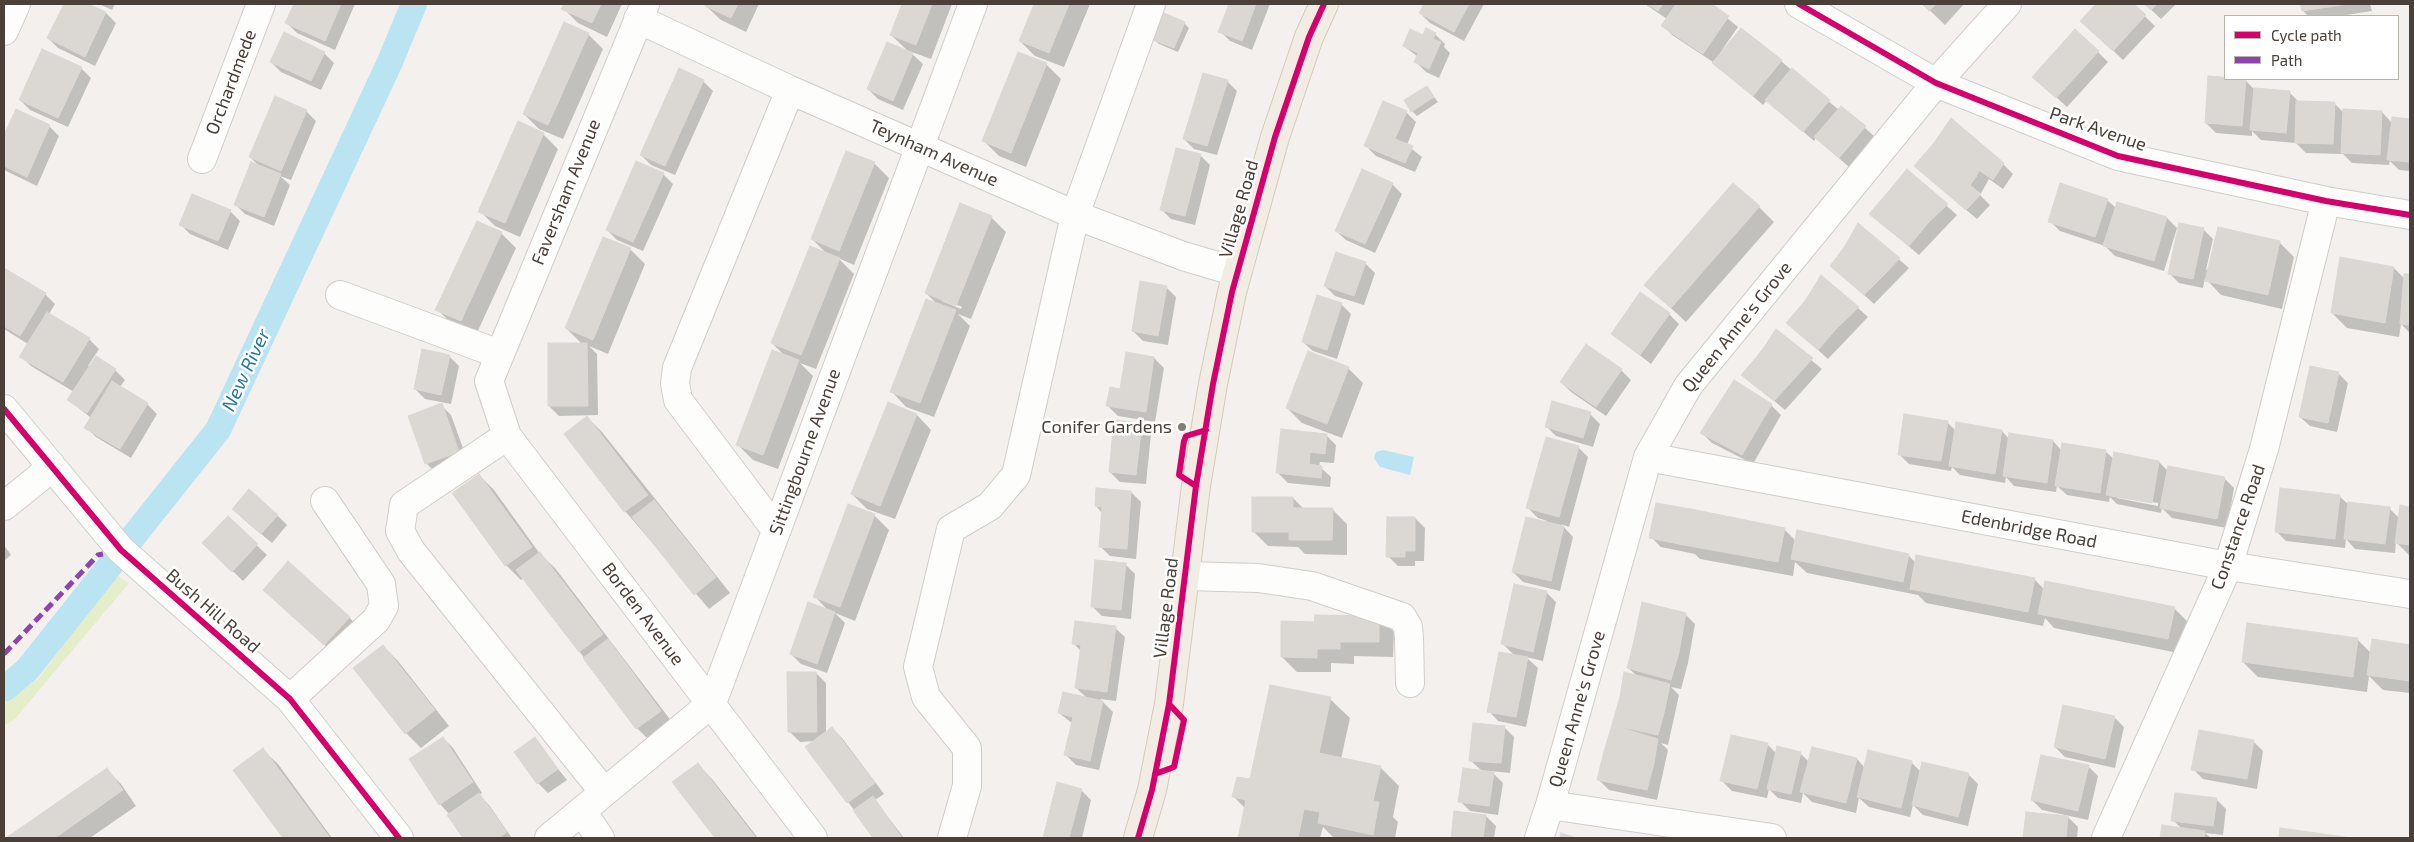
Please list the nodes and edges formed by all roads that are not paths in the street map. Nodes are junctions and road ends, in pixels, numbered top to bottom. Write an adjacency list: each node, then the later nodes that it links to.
1 (16, 4): 9 (street)
2 (261, 4): 13 (street, Orchardmede)
3 (973, 4): 12 (street, Sittingbourne Avenue)
4 (1151, 4): 15 (street)
5 (1324, 4): 17 (main road, Village Road)
6 (1799, 4): 10 (street, Park Avenue)
7 (2007, 4): 10 (street, Queen Anne's Grove)
8 (641, 11): 11 (street, Teynham Avenue); 19 (street, Faversham Avenue)
9 (4, 30)
10 (1936, 83): 14 (street, Park Avenue); 23 (street, Queen Anne's Grove)
11 (790, 90): 12 (street, Teynham Avenue); 27 (street)
12 (919, 147): 15 (street, Teynham Avenue); 27 (street, Sittingbourne Avenue)
13 (202, 159)
14 (2326, 201): 16 (street, Park Avenue); 28 (street, Constance Road)
15 (1075, 215): 17 (street, Teynham Avenue); 41 (street)
16 (2410, 216)
17 (1237, 272): 29 (main road, Village Road)
18 (340, 295): 19 (street)
19 (500, 354): 20 (street, Faversham Avenue)
20 (488, 381): 22 (street, Borden Avenue)
21 (4, 409): 24 (street, Bush Hill Road)
22 (507, 436): 33 (street, Borden Avenue); 34 (street)
23 (1648, 457): 28 (street, Edenbridge Road); 35 (street, Queen Anne's Grove)
24 (52, 465): 26 (street); 32 (street, Bush Hill Road)
25 (326, 501): 32 (street)
26 (4, 506)
27 (776, 530): 33 (street, Sittingbourne Avenue)
28 (2228, 566): 30 (street, Edenbridge Road); 45 (street, Constance Road)
29 (1185, 576): 31 (street); 42 (main road, Village Road)
30 (2410, 594)
31 (1410, 683)
32 (290, 699): 37 (street, Bush Hill Road)
33 (712, 703): 34 (street); 40 (street, Borden Avenue)
34 (604, 792): 36 (street)
35 (1550, 805): 43 (street, Queen Anne's Grove); 44 (street)
36 (582, 811): 38 (street); 39 (street)
37 (399, 838)
38 (549, 838)
39 (600, 838)
40 (813, 838)
41 (952, 838)
42 (1138, 838)
43 (1539, 838)
44 (1772, 838)
45 (2106, 838)

